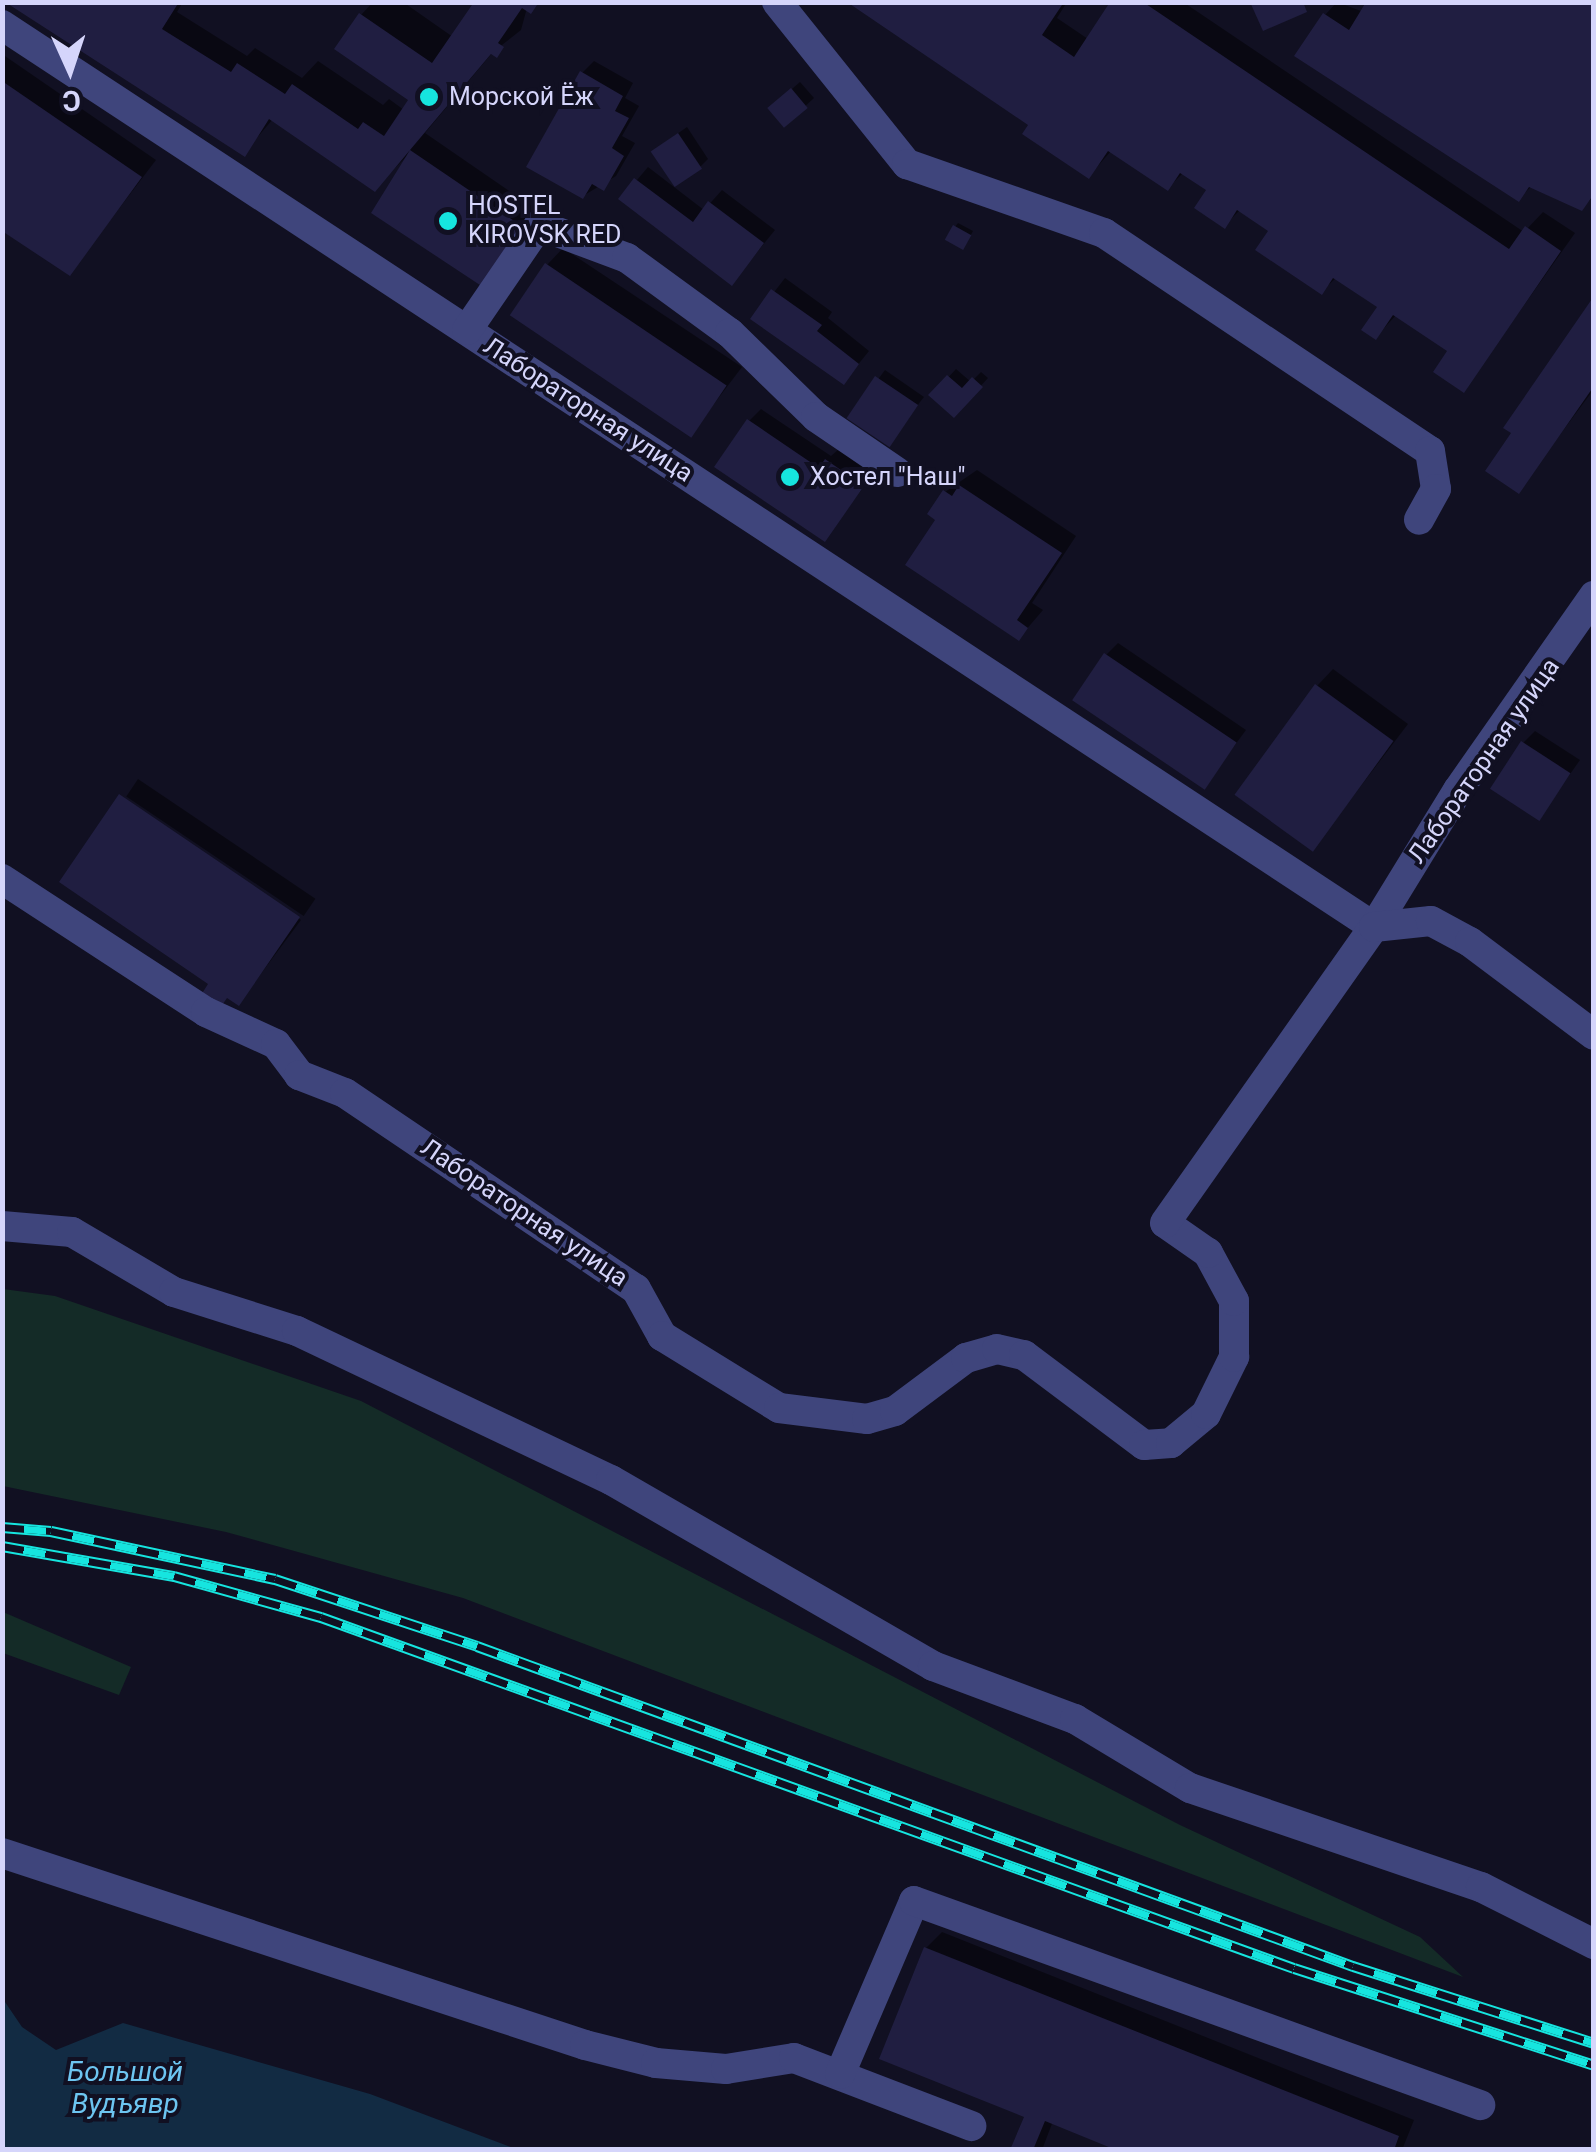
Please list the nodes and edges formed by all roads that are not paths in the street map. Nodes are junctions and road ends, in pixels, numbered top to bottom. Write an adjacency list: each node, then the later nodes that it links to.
1 (777, 2): 5 (street)
2 (2, 25): 3 (street, Лабораторная улица)
3 (467, 330): 4 (street); 8 (street, Лабораторная улица)
4 (897, 472)
5 (1418, 520)
6 (1594, 596): 8 (street, Лабораторная улица)
7 (2, 879): 8 (street, Лабораторная улица)
8 (1374, 927): 9 (street)
9 (1594, 1035)
10 (2, 1226): 12 (street)
11 (2, 1853): 13 (street)
12 (1594, 1944)
13 (840, 2074): 14 (street); 15 (street)
14 (1480, 2105)
15 (971, 2126)

